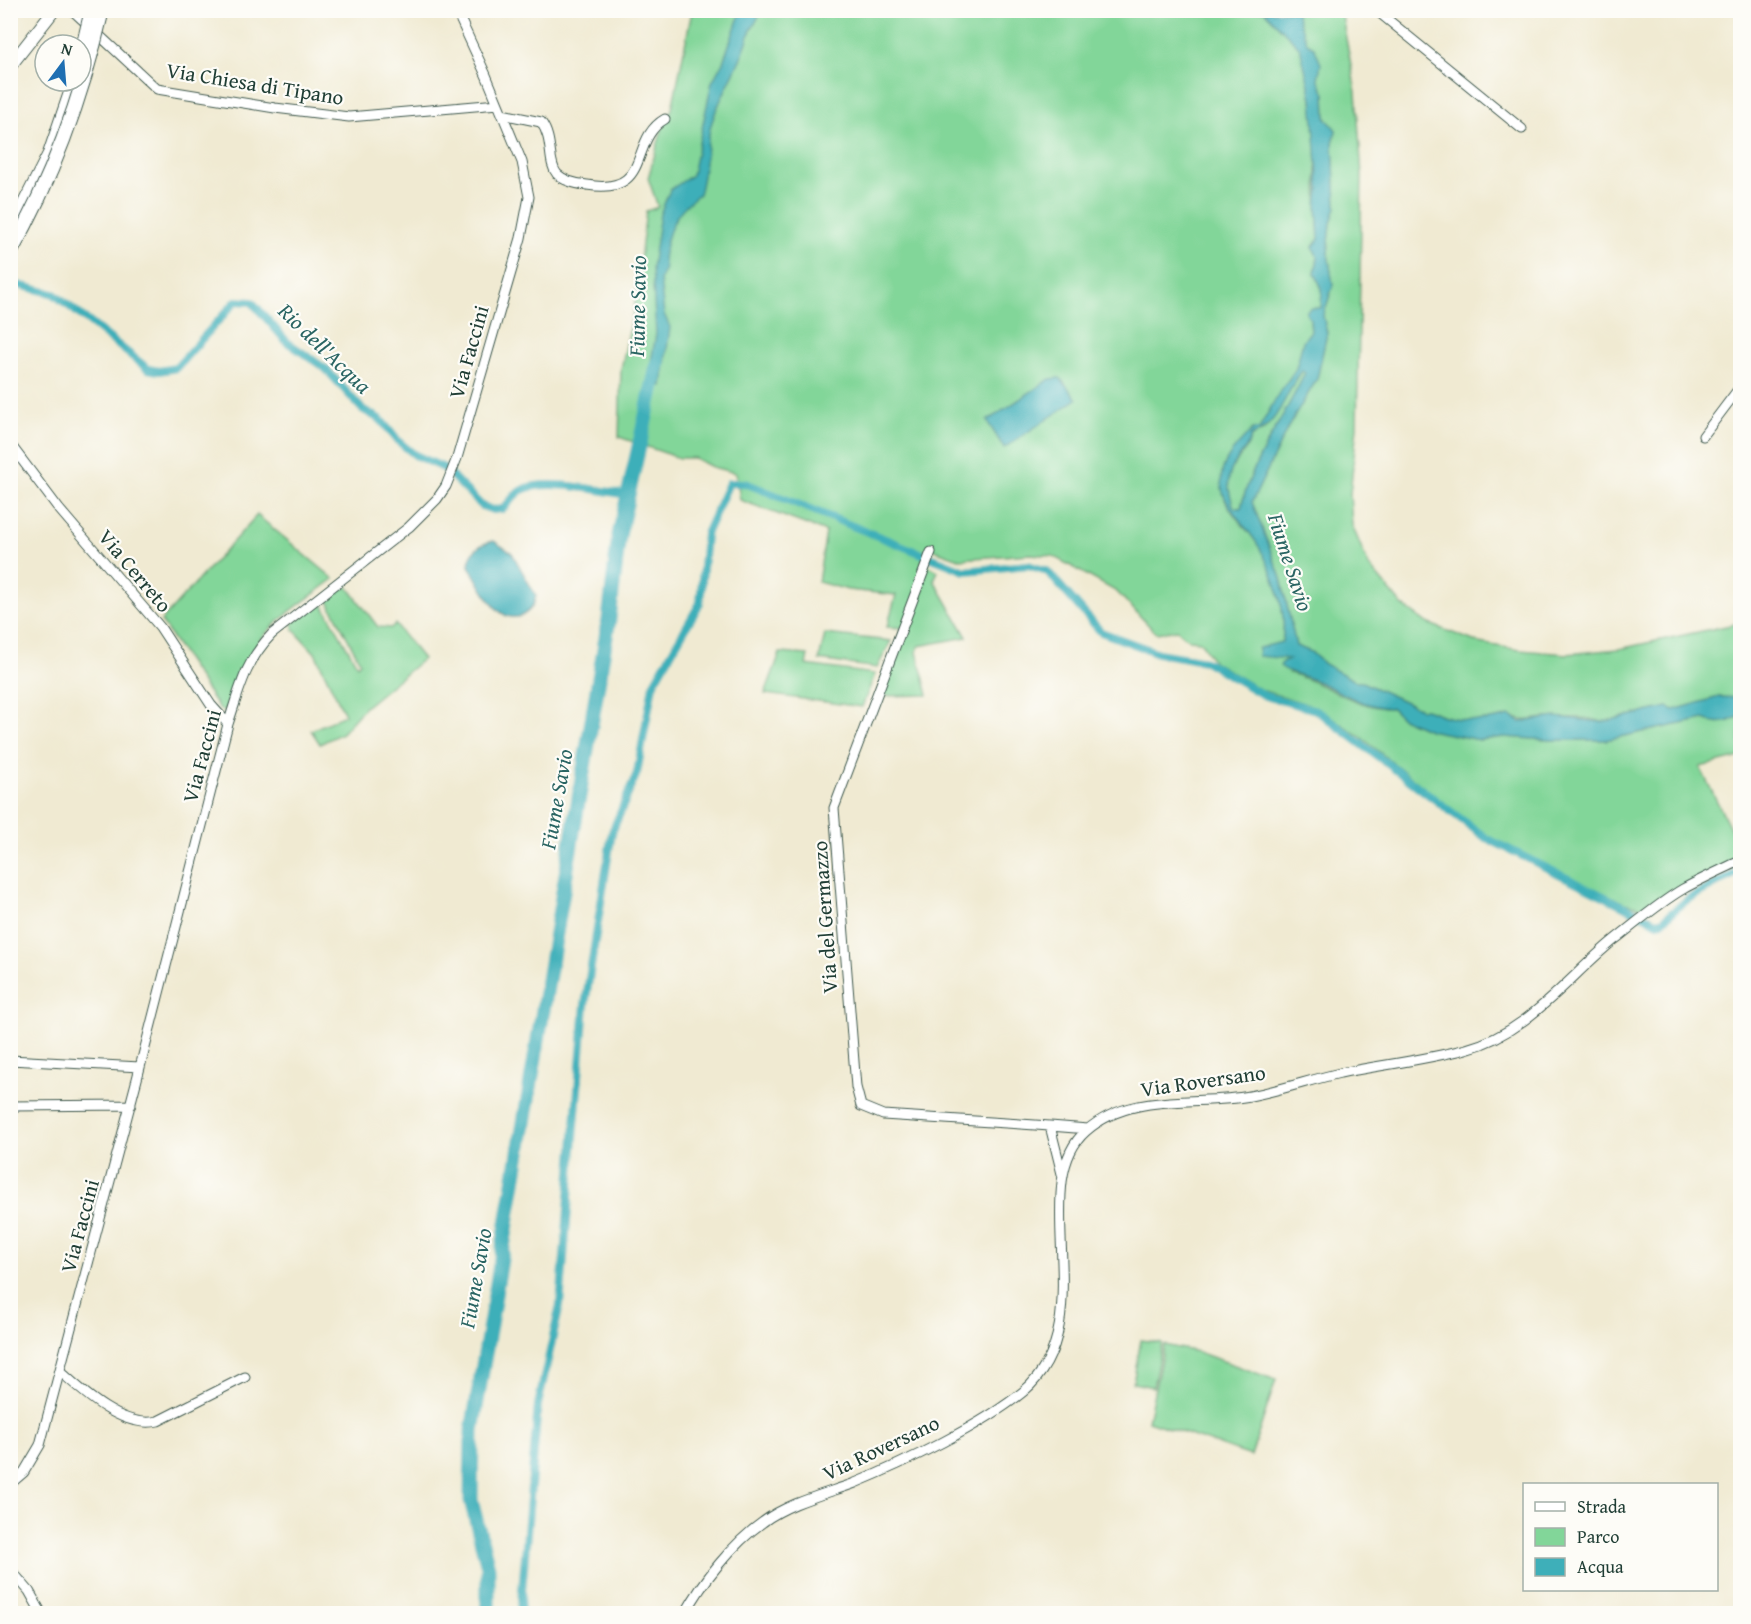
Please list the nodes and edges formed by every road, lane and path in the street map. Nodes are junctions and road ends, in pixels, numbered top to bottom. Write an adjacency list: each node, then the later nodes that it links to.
1 (54, 10): 8 (main road)
2 (72, 10): 10 (street, Via Chiesa di Tipano)
3 (92, 10): 7 (highway, bridge)
4 (456, 10): 10 (street, Via Faccini)
5 (1376, 10): 13 (street)
6 (102, 11): 15 (highway, bridge)
7 (86, 33)
8 (10, 66)
9 (71, 93): 14 (highway)
10 (498, 104): 11 (street, Via Faccini)
11 (502, 114): 12 (street); 22 (street, Via Faccini)
12 (665, 119)
13 (1522, 129)
14 (10, 233)
15 (10, 254)
16 (10, 292): 17 (street)
17 (10, 310)
18 (1740, 387): 19 (street)
19 (1703, 436)
20 (10, 444): 22 (street, Via Cerreto)
21 (931, 552): 28 (street, Via del Germazzo)
22 (228, 724): 25 (street, Via Faccini)
23 (1740, 861): 29 (street, Via Roversano)
24 (10, 1060): 25 (street)
25 (140, 1067): 26 (street, Via Faccini)
26 (131, 1105): 27 (street); 31 (street, Via Faccini)
27 (10, 1106)
28 (1050, 1126): 29 (street, Via del Germazzo); 30 (street)
29 (1088, 1129): 30 (street, Via Roversano)
30 (1062, 1174): 36 (street, Via Roversano)
31 (60, 1371): 32 (street); 33 (street, Via Faccini)
32 (245, 1377)
33 (10, 1484)
34 (10, 1569): 35 (street)
35 (42, 1614)
36 (685, 1614)

